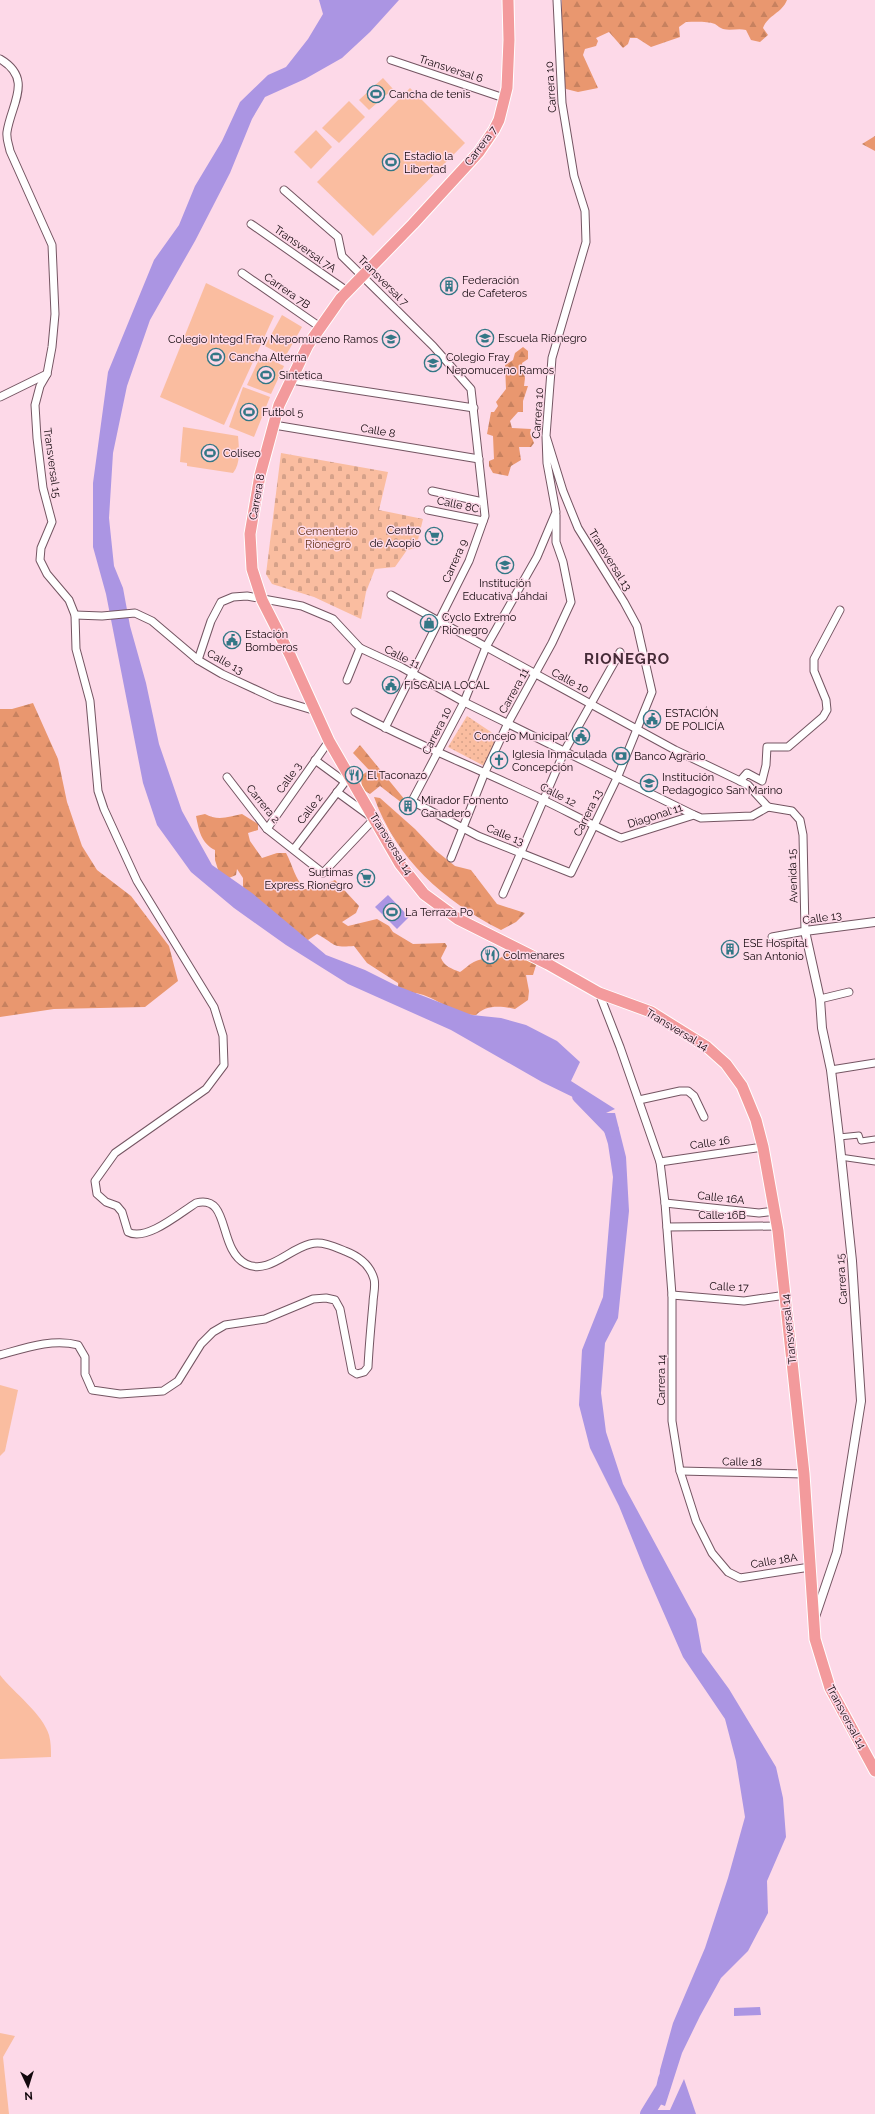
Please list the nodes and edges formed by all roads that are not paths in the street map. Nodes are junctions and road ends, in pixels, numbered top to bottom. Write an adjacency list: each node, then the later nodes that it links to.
1 (508, 0): 5 (highway, Carrera 7)
2 (556, 0): 18 (street, Carrera 10)
3 (0, 59): 12 (street, Transversal 15)
4 (391, 60): 5 (street, Transversal 6)
5 (504, 98): 9 (highway, Carrera 7)
6 (284, 190): 9 (street, Transversal 7)
7 (251, 224): 10 (street, Transversal 7A)
8 (242, 274): 11 (street, Carrera 7B)
9 (362, 276): 10 (highway, Carrera 8); 14 (street, Transversal 7)
10 (347, 291): 11 (highway, Carrera 8)
11 (320, 327): 13 (highway, Carrera 8)
12 (47, 374): 15 (street); 29 (street, Transversal 15)
13 (291, 380): 16 (street); 17 (highway, Carrera 8)
14 (471, 389): 16 (street, Carrera 9)
15 (0, 397)
16 (474, 408): 19 (street, Carrera 9)
17 (274, 425): 19 (street, Calle 8); 25 (highway, Carrera 8)
18 (546, 436): 23 (street, Carrera 10); 38 (street, Transversal 13)
19 (479, 459): 21 (street, Carrera 9)
20 (432, 491): 21 (street)
21 (483, 502): 24 (street, Carrera 9)
22 (428, 510): 24 (street, Calle 8C)
23 (556, 512): 31 (street, Carrera 10); 36 (street, Carrera 11)
24 (483, 521): 30 (street, Carrera 9)
25 (250, 553): 27 (highway, Transversal 14)
26 (391, 595): 30 (street, Calle 10)
27 (262, 600): 32 (street, Calle 11); 34 (street, Calle 11); 41 (highway, Transversal 14)
28 (840, 610): 53 (street)
29 (75, 615): 34 (street, Calle 13); 91 (street)
30 (438, 622): 31 (street, Calle 10); 35 (street, Carrera 9)
31 (486, 647): 36 (street, Calle 10); 39 (street, Carrera 10)
32 (360, 648): 35 (street, Calle 11); 37 (street)
33 (620, 652): 40 (street)
34 (198, 660): 41 (street, Calle 13)
35 (412, 674): 39 (street, Calle 11); 44 (street, Carrera 9)
36 (535, 675): 40 (street, Calle 10); 43 (street, Carrera 11)
37 (347, 680)
38 (650, 696): 45 (street, Carrera 13)
39 (464, 702): 43 (street, Calle 11); 48 (street, Carrera 10)
40 (590, 704): 45 (street, Calle 10); 47 (street)
41 (316, 712): 46 (highway, Transversal 14)
42 (355, 712): 44 (street, Calle 12)
43 (508, 724): 47 (street, Calle 11); 50 (street, Carrera 11)
44 (385, 728): 48 (street, Calle 12)
45 (637, 728): 51 (street, Carrera 13); 53 (street, Calle 10)
46 (329, 741): 49 (street, Calle 3); 59 (highway, Transversal 14)
47 (565, 750): 51 (street, Calle 11); 55 (street)
48 (438, 752): 50 (street, Calle 12); 56 (street, Carrera 10)
49 (315, 760): 54 (street, Calle 2); 61 (street, Calle 3)
50 (485, 772): 55 (street, Calle 12); 62 (street, Carrera 11)
51 (618, 776): 58 (street, Calle 11); 60 (street, Carrera 13)
52 (227, 777): 61 (street, Carrera 2)
53 (740, 781): 57 (street, Calle 10)
54 (337, 792): 59 (street); 64 (street, Calle 2)
55 (543, 799): 60 (street, Calle 12); 65 (street)
56 (412, 801): 62 (street, Calle 13)
57 (768, 807): 58 (street); 70 (street, Avenida 15)
58 (694, 815): 63 (street, Diagonal 11)
59 (374, 818): 64 (street, Carrera 2); 73 (highway, Transversal 14)
60 (595, 827): 63 (street, Calle 12); 67 (street, Carrera 13)
61 (267, 829): 64 (street, Carrera 2)
62 (463, 829): 65 (street, Calle 13); 66 (street, Carrera 11)
63 (621, 838)
64 (294, 849)
65 (521, 853): 67 (street, Calle 13); 68 (street)
66 (451, 858)
67 (571, 873)
68 (503, 894)
69 (875, 922): 70 (street, Calle 13)
70 (805, 931): 71 (street, Calle 13); 74 (street, Carrera 15)
71 (772, 937)
72 (849, 992): 74 (street)
73 (599, 993): 77 (street, Carrera 14); 81 (highway, Transversal 14)
74 (820, 999): 76 (street, Carrera 15)
75 (875, 1063): 76 (street)
76 (831, 1070): 79 (street, Carrera 15)
77 (639, 1100): 78 (street); 83 (street, Carrera 14)
78 (704, 1117)
79 (839, 1136): 80 (street); 82 (street, Carrera 15)
80 (875, 1139)
81 (763, 1147): 83 (street, Calle 16); 86 (highway, Transversal 14)
82 (840, 1157): 84 (street); 96 (street, Carrera 15)
83 (660, 1162): 85 (street, Carrera 14)
84 (875, 1162)
85 (665, 1203): 86 (street, Calle 16A); 88 (street, Carrera 14)
86 (775, 1211): 87 (highway, Transversal 14)
87 (777, 1226): 88 (street, Calle 16B); 90 (highway, Transversal 14)
88 (667, 1227): 89 (street, Carrera 14)
89 (672, 1294): 90 (street, Calle 17); 92 (street, Carrera 14)
90 (786, 1295): 93 (highway, Transversal 14)
91 (0, 1355)
92 (680, 1471): 93 (street, Calle 18); 95 (street, Carrera 14)
93 (804, 1474): 94 (highway, Transversal 14)
94 (810, 1567): 95 (street, Calle 18A); 96 (highway, Transversal 14)
95 (740, 1578)
96 (813, 1624): 97 (highway, Transversal 14)
97 (875, 1771)

